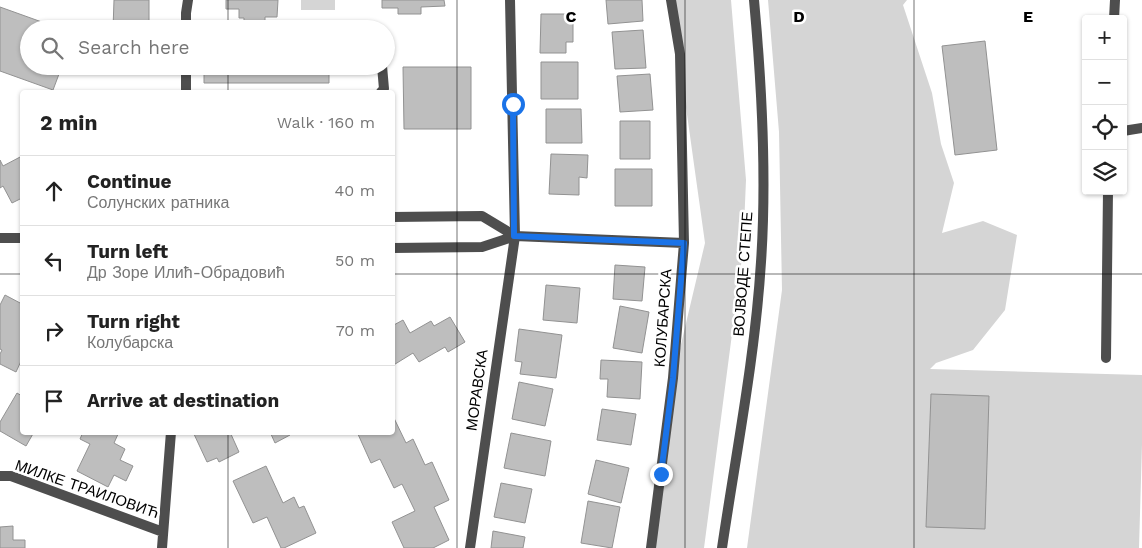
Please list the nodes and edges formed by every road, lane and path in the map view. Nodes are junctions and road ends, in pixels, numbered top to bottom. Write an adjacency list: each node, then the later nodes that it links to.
1 (188, 0): 7 (street)
2 (510, 0): 16 (street, МОРАВСКА)
3 (671, 0): 19 (street, КОЛУБАРСКА)
4 (754, 0): 28 (street, ВОЈВОДЕ СТЕПЕ)
5 (1115, 0): 6 (street)
6 (1114, 15)
7 (186, 20)
8 (186, 75): 10 (street)
9 (383, 75): 11 (street)
10 (186, 90)
11 (383, 90)
12 (1142, 128): 13 (street)
13 (1127, 130)
14 (1108, 195): 21 (street)
15 (395, 217): 16 (street)
16 (514, 236): 19 (street); 20 (street); 26 (street, МОРАВСКА)
17 (0, 238): 18 (street)
18 (20, 238)
19 (684, 243): 27 (street, КОЛУБАРСКА)
20 (395, 248)
21 (1106, 358)
22 (171, 435): 24 (street, МИЛКЕ ТРАИЛОВИЋ)
23 (0, 476): 24 (street, МИЛКЕ ТРАИЛОВИЋ)
24 (163, 532): 25 (street, МИЛКЕ ТРАИЛОВИЋ)
25 (162, 548)
26 (470, 548)
27 (651, 548)
28 (722, 548)

